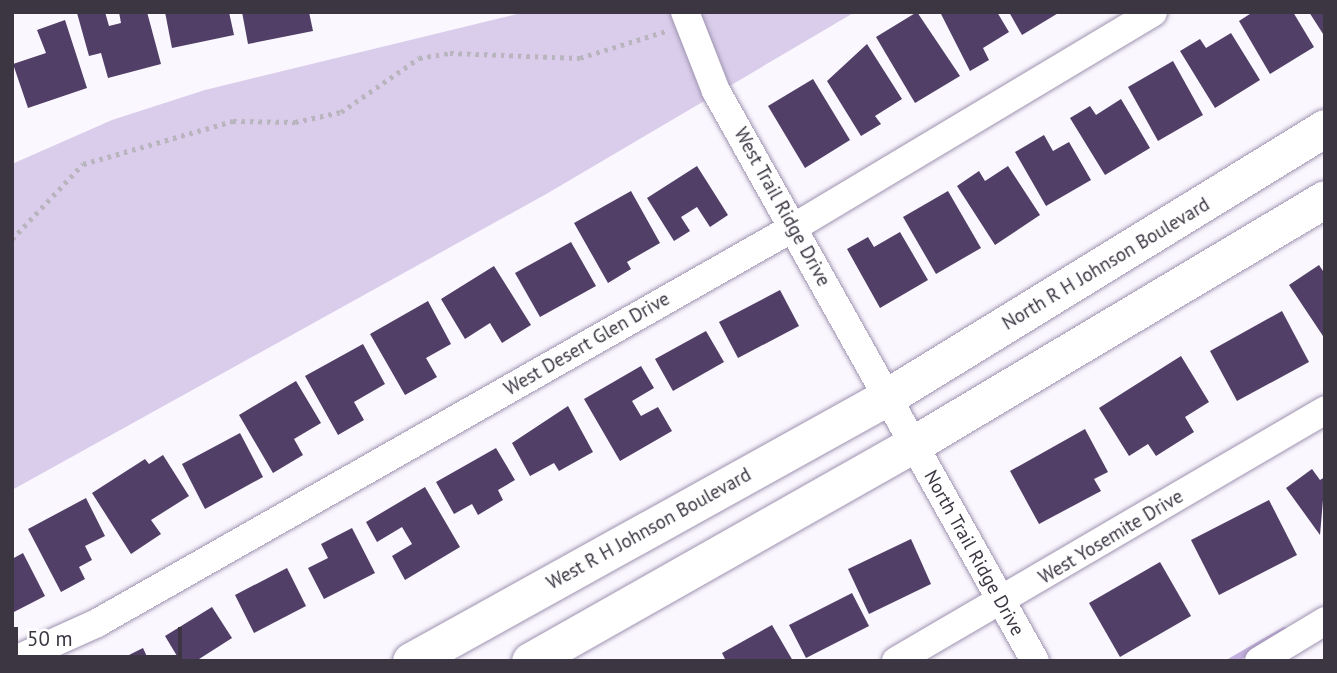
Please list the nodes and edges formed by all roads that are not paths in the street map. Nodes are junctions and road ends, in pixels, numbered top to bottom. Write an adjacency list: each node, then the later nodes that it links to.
1 (1153, 12): 5 (street, West Desert Glen Drive)
2 (687, 17): 5 (street, West Trail Ridge Drive)
3 (1325, 128): 6 (main road, North R H Johnson Boulevard)
4 (1325, 199): 8 (main road)
5 (796, 226): 6 (street, West Trail Ridge Drive); 11 (street, West Desert Glen Drive)
6 (887, 397): 8 (street, West Trail Ridge Drive); 12 (main road, West R H Johnson Boulevard)
7 (1325, 410): 9 (street, West Yosemite Drive)
8 (914, 444): 9 (street, North Trail Ridge Drive); 13 (main road)
9 (1000, 602): 14 (street, West Yosemite Drive); 15 (street, North Trail Ridge Drive)
10 (1325, 621): 16 (street)
11 (13, 661)
12 (411, 661)
13 (530, 661)
14 (896, 661)
15 (1035, 661)
16 (1259, 661)

